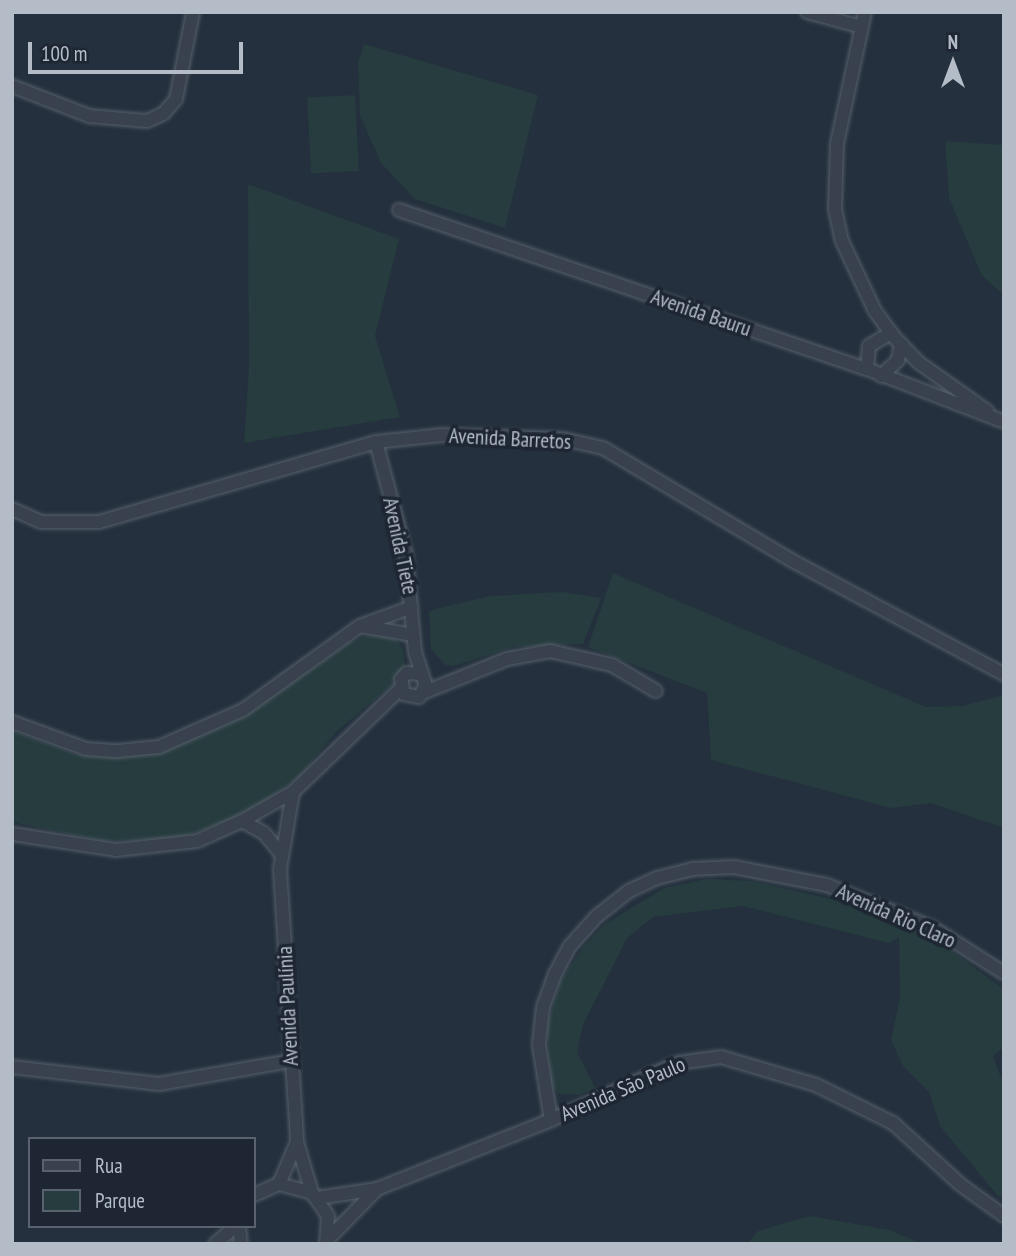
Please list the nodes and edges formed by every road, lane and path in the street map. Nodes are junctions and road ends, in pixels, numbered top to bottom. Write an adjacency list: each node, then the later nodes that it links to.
1 (193, 12): 5 (street)
2 (201, 12): 5 (street)
3 (807, 12): 6 (street)
4 (865, 12): 6 (street)
5 (191, 26): 7 (street)
6 (862, 27): 9 (street)
7 (12, 86)
8 (399, 210): 11 (street, Avenida Bauru)
9 (891, 333): 10 (street); 11 (street)
10 (901, 344): 12 (street); 13 (street)
11 (867, 369): 12 (street, Avenida Bauru)
12 (881, 376): 13 (street, Avenida Bauru)
13 (1003, 422)
14 (376, 442): 15 (street, Avenida Barretos); 16 (street, Avenida Tiete); 21 (street, Avenida Barretos)
15 (12, 509)
16 (412, 607): 17 (street); 18 (street, Avenida Tiete)
17 (360, 625): 18 (street); 29 (street)
18 (413, 635): 19 (street, Avenida Tiete)
19 (415, 652): 20 (street, Avenida Tiete); 22 (street, Avenida Tiete)
20 (407, 673): 22 (street); 24 (street)
21 (1004, 674)
22 (423, 676): 23 (street); 26 (street)
23 (453, 677): 25 (street); 26 (street)
24 (401, 688): 27 (street); 28 (street)
25 (656, 691)
26 (425, 692): 27 (street)
27 (411, 698): 28 (street)
28 (370, 715): 30 (street)
29 (12, 722)
30 (293, 792): 31 (street); 33 (street, Avenida Paulínia)
31 (243, 821): 32 (street); 33 (street, Avenida Paulínia)
32 (12, 834)
33 (280, 869): 35 (street, Avenida Paulínia)
34 (1004, 973): 37 (street, Avenida Rio Claro)
35 (291, 1060): 36 (street); 38 (street, Avenida Paulínia)
36 (12, 1068)
37 (551, 1120): 40 (street, Avenida São Paulo); 43 (street, Avenida São Paulo)
38 (297, 1142): 39 (street, Avenida Paulínia); 42 (street, Avenida Paulínia)
39 (279, 1184): 41 (street); 42 (street)
40 (377, 1189): 42 (street, Avenida São Paulo); 45 (street, Avenida São Paulo)
41 (256, 1194)
42 (315, 1196): 45 (street, Avenida Paulínia)
43 (1004, 1216)
44 (235, 1228): 46 (street)
45 (328, 1241)
46 (215, 1244)

